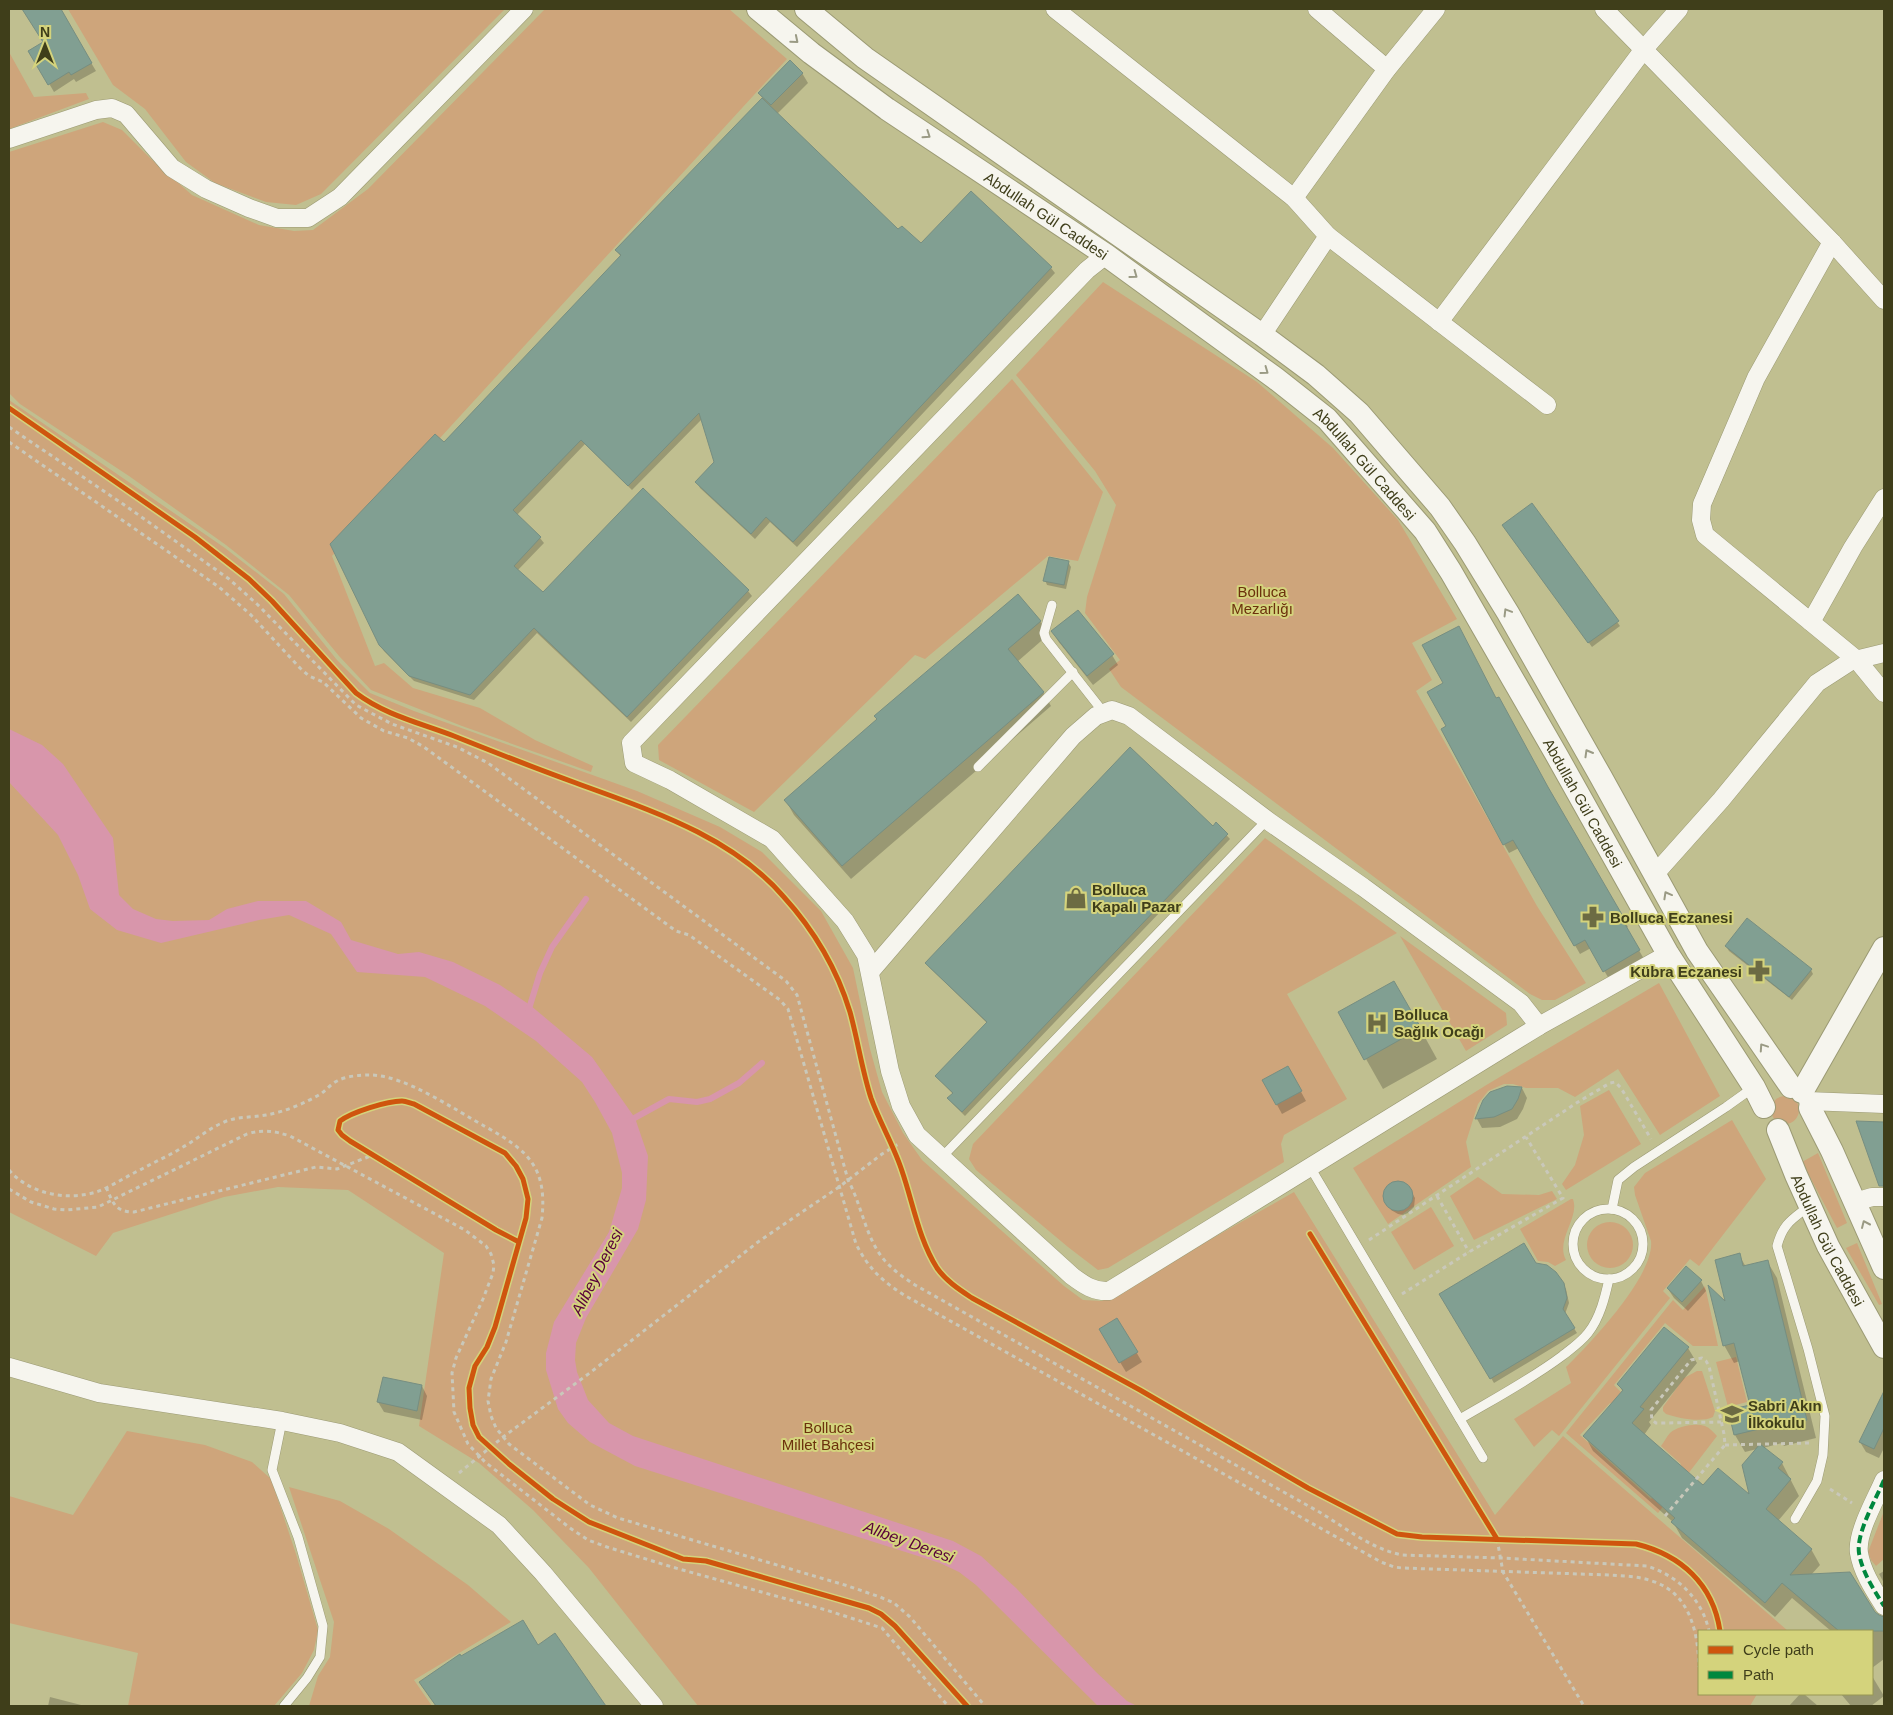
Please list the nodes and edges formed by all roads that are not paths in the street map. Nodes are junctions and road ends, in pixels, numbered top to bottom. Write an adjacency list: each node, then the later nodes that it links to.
1 (524, 9): 11 (street)
2 (758, 9): 15 (street, Abdullah Gül Caddesi, one-way to 15)
3 (806, 9): 18 (street, Abdullah Gül Caddesi)
4 (1055, 9): 12 (street)
5 (1317, 9): 10 (street)
6 (1436, 9): 10 (street)
7 (1604, 9): 9 (street)
8 (1678, 9): 9 (street)
9 (1644, 49): 14 (street); 17 (street)
10 (1387, 70): 12 (street)
11 (9, 139)
12 (1294, 198): 13 (street)
13 (1328, 236): 17 (street); 18 (street)
14 (1832, 242): 16 (street); 22 (street)
15 (1106, 255): 32 (street, Abdullah Gül Caddesi, one-way to 32); 33 (street)
16 (1884, 300)
17 (1439, 322): 19 (street)
18 (1262, 336): 30 (street, Abdullah Gül Caddesi, one-way to 18)
19 (1547, 405)
20 (1884, 498): 22 (street)
21 (1052, 605): 25 (lane)
22 (1811, 622): 24 (street)
23 (1884, 653): 24 (street)
24 (1857, 660): 26 (street); 30 (street)
25 (1074, 672): 27 (lane); 28 (lane)
26 (1884, 693)
27 (1104, 713): 29 (street); 33 (street)
28 (978, 766)
29 (1267, 820): 34 (street); 40 (lane)
30 (1655, 874): 36 (street, Abdullah Gül Caddesi, one-way to 30)
31 (1884, 948): 36 (street)
32 (1668, 954): 34 (street); 35 (street, Abdullah Gül Caddesi)
33 (870, 972): 40 (street)
34 (1539, 1026): 41 (street)
35 (1754, 1087): 38 (street, Abdullah Gül Caddesi); 45 (lane)
36 (1803, 1097): 37 (street); 38 (street); 39 (street); 43 (street, Abdullah Gül Caddesi)
37 (1884, 1104)
38 (1764, 1108): 39 (street)
39 (1778, 1130): 44 (street, Abdullah Gül Caddesi)
40 (942, 1157): 41 (street)
41 (1310, 1167): 50 (lane)
42 (1884, 1197): 43 (street)
43 (1855, 1202): 46 (street, Abdullah Gül Caddesi, one-way to 43)
44 (1811, 1205): 48 (street, Abdullah Gül Caddesi); 54 (lane)
45 (1612, 1209): 47 (lane); 47 (lane)
46 (1884, 1268)
47 (1609, 1279): 50 (lane)
48 (1884, 1347)
49 (9, 1367): 51 (street)
50 (1460, 1419): 52 (lane)
51 (282, 1421): 56 (lane); 57 (street)
52 (1483, 1458)
53 (1884, 1480): 55 (street)
54 (1795, 1519)
55 (1884, 1606)
56 (284, 1706)
57 (654, 1706)

